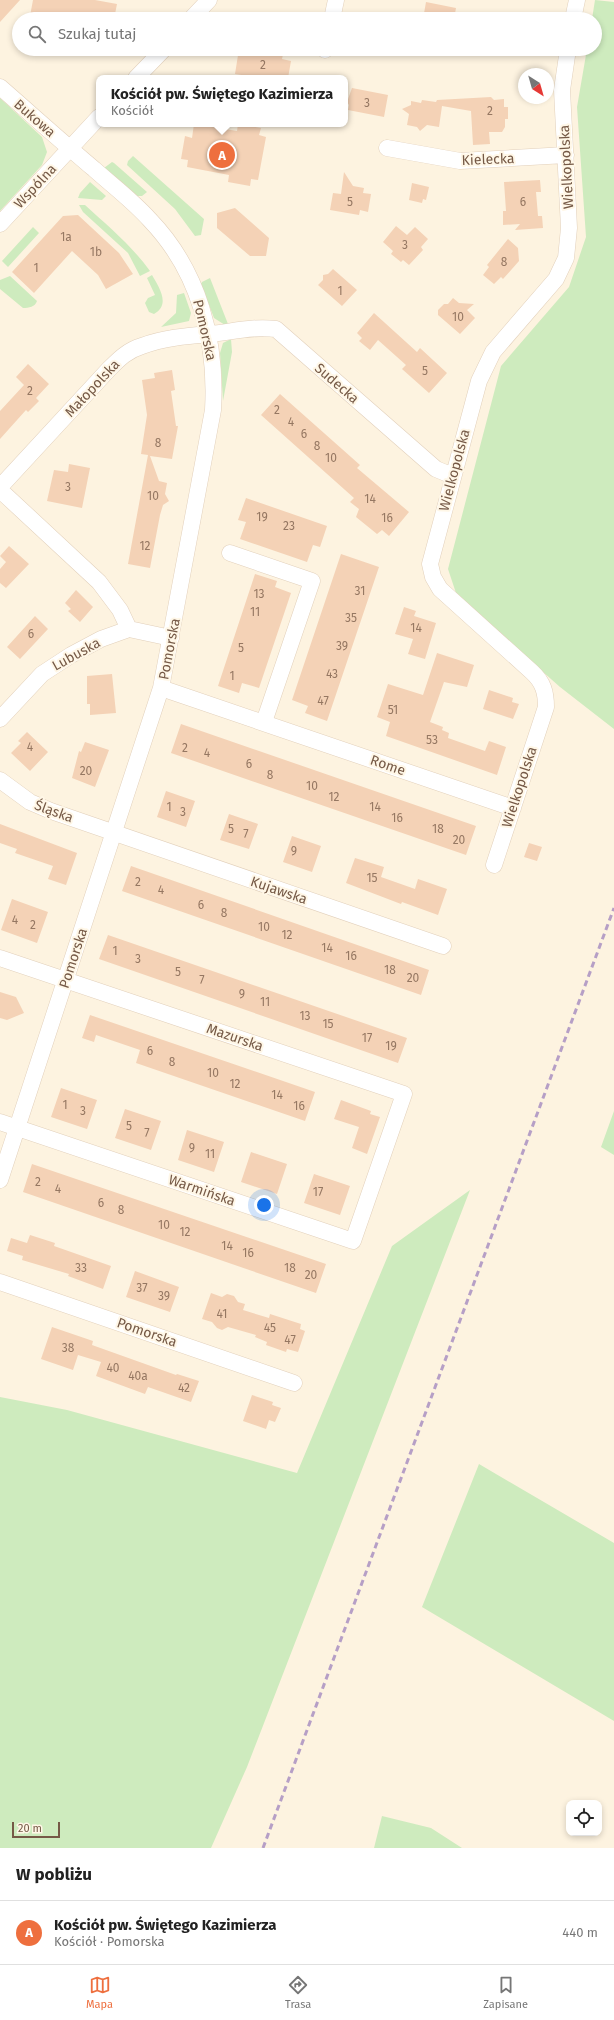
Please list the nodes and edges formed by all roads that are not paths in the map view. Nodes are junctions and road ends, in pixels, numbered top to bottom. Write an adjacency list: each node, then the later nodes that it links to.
1 (209, 0): 4 (street)
2 (336, 0): 5 (street)
3 (577, 0): 6 (street)
4 (198, 12)
5 (333, 12)
6 (575, 12)
7 (157, 56): 9 (street)
8 (567, 56): 14 (street, Wielkopolska)
9 (139, 75)
10 (0, 87): 12 (street, Bukowa)
11 (96, 120): 12 (street, Wspólna)
12 (70, 148): 15 (street, Wspólna); 16 (street, Pomorska)
13 (387, 148): 14 (street, Kielecka)
14 (566, 155): 17 (street, Wielkopolska)
15 (0, 224)
16 (209, 334): 17 (street, Sudecka); 18 (street, Małopolska); 21 (street, Pomorska)
17 (453, 476): 26 (street, Wielkopolska)
18 (0, 488): 20 (street, Małopolska)
19 (230, 553): 24 (street)
20 (129, 630): 21 (street, Lubuska); 23 (street, Lubuska)
21 (171, 638): 22 (street, Pomorska)
22 (162, 688): 24 (street, Rome); 27 (street, Pomorska)
23 (0, 719)
24 (264, 722): 26 (street, Rome)
25 (0, 780): 27 (street, Śląska)
26 (513, 808): 28 (street, Wielkopolska)
27 (114, 833): 29 (street, Kujawska); 31 (street, Pomorska)
28 (494, 865)
29 (443, 946)
30 (0, 958): 31 (street, Mazurska)
31 (66, 980): 32 (street, Mazurska); 34 (street, Pomorska)
32 (404, 1094): 34 (street, Warmińska)
33 (0, 1122): 34 (street)
34 (17, 1128): 35 (street, Pomorska)
35 (0, 1180)
36 (0, 1282): 37 (street, Pomorska)
37 (294, 1383)

